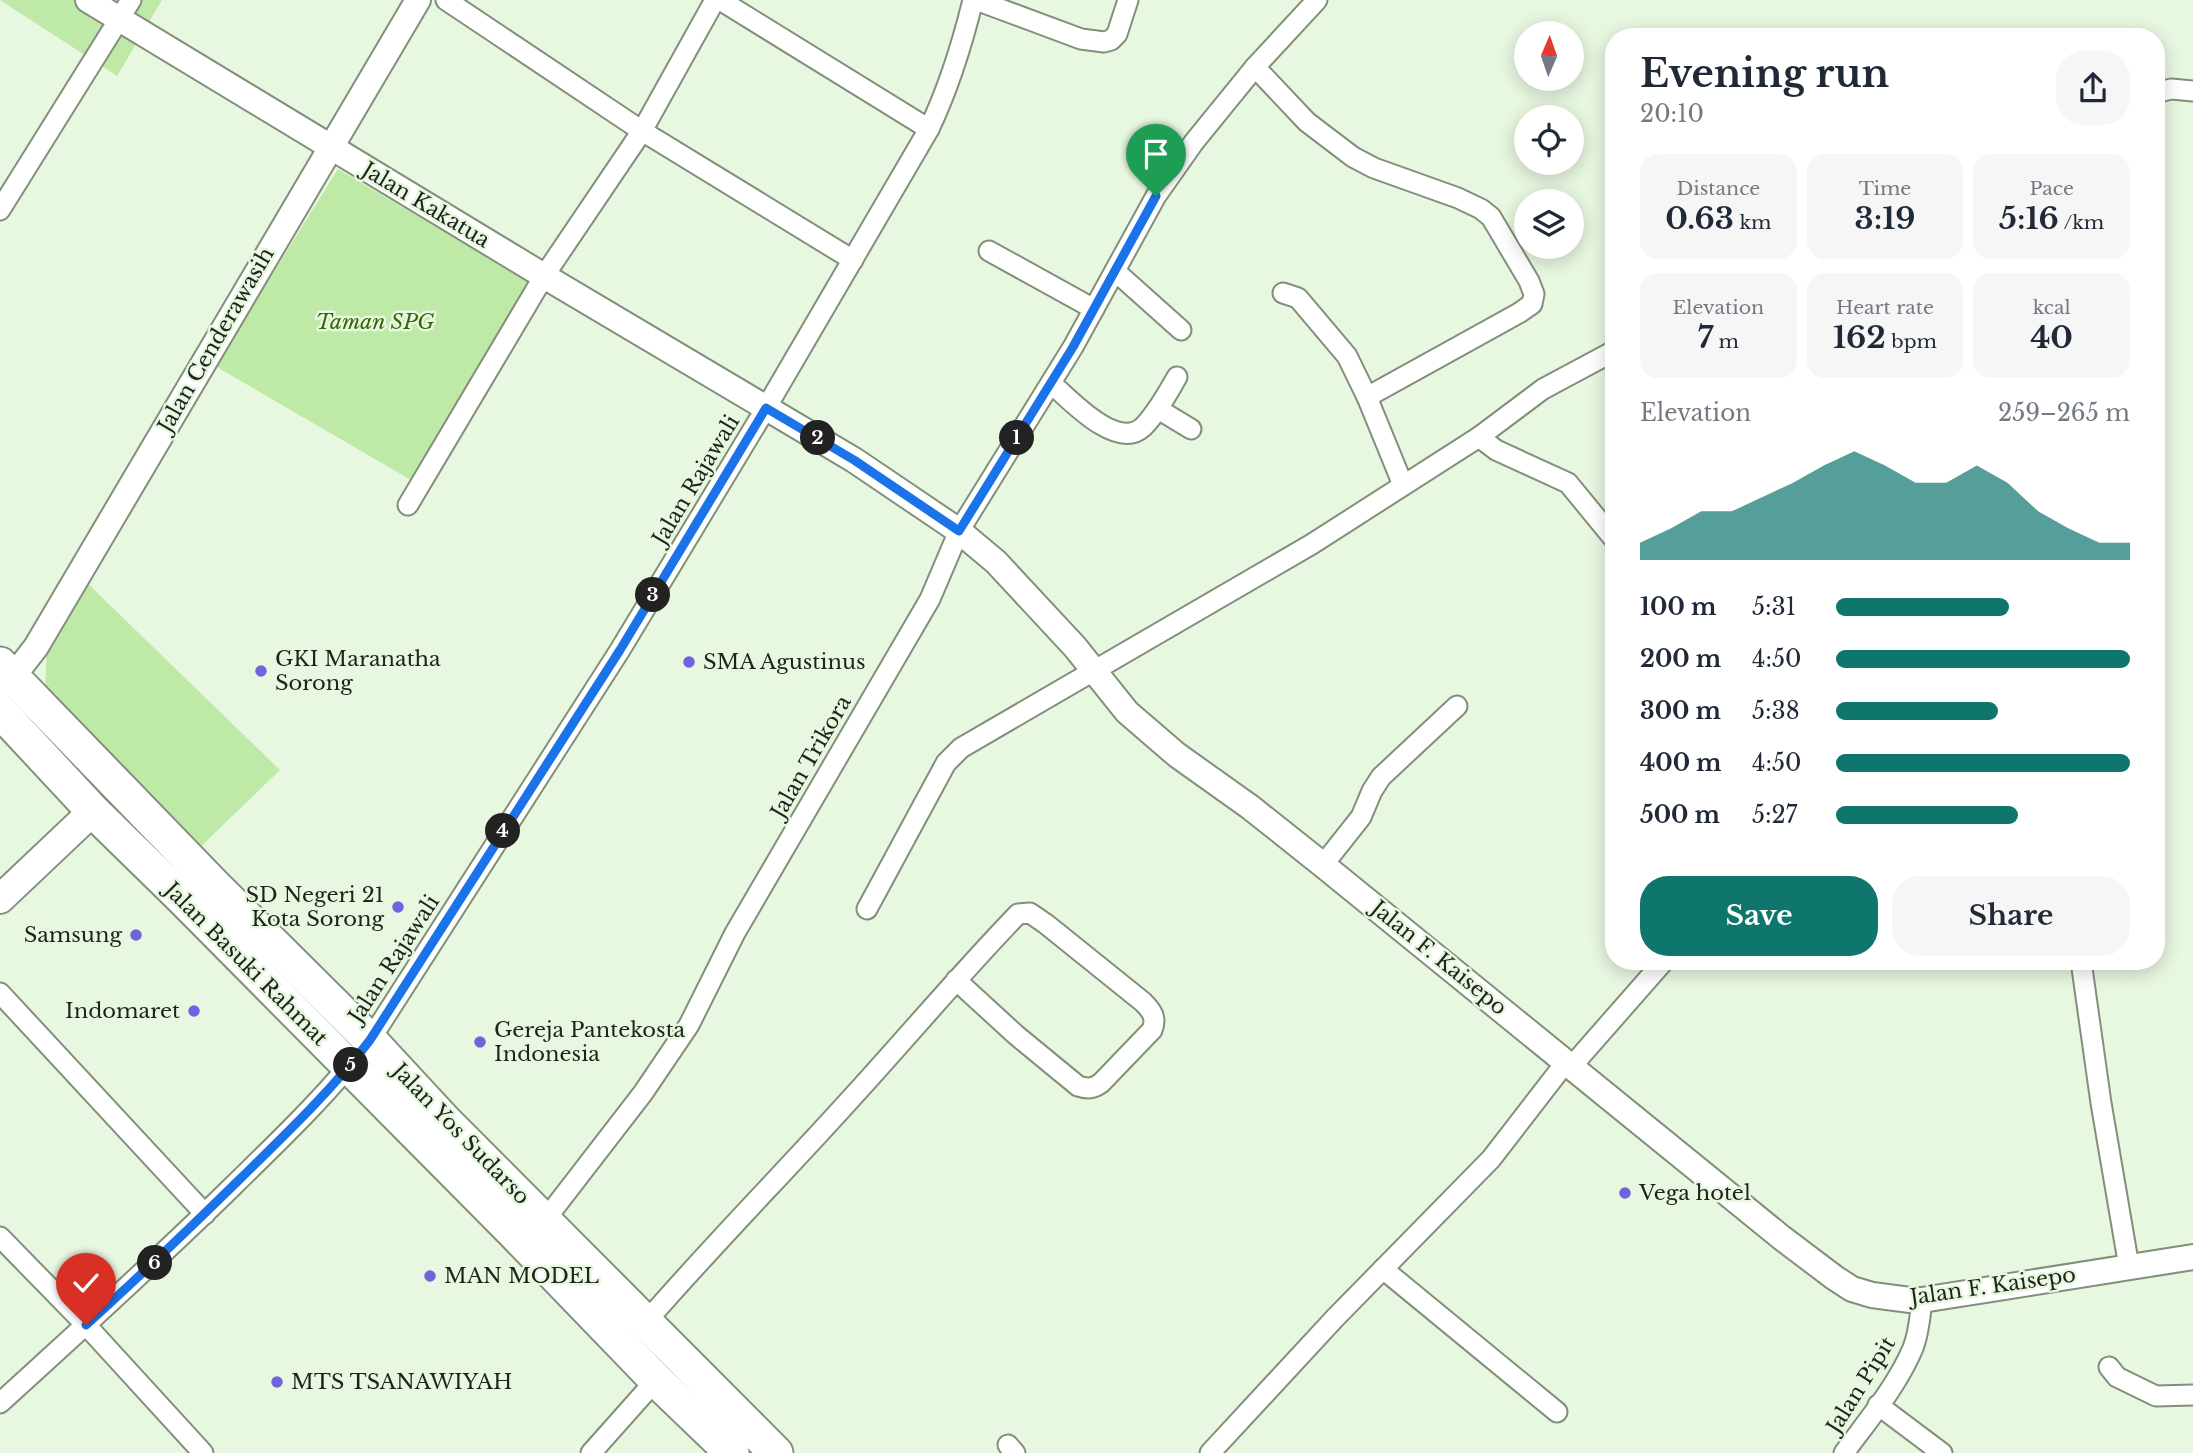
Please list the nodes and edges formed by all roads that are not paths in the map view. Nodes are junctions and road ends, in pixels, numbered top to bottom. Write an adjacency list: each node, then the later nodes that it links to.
1 (88, 0): 8 (street, Jalan Kakatua)
2 (418, 0): 14 (street, Jalan Cenderawasih)
3 (446, 0): 13 (street)
4 (717, 0): 12 (street); 13 (street)
5 (974, 0): 6 (street); 12 (street, Jalan Rajawali)
6 (1128, 0)
7 (1317, 0): 9 (street, Jalan Trikora)
8 (126, 10): 14 (street, Jalan Kakatua); 15 (street)
9 (1255, 67): 18 (street, Jalan Trikora); 26 (street)
10 (2165, 91): 11 (street)
11 (2193, 91)
12 (929, 129): 17 (street, Jalan Rajawali)
13 (642, 131): 17 (street); 19 (street)
14 (330, 146): 19 (street, Jalan Kakatua); 36 (street, Jalan Cenderawasih)
15 (0, 210)
16 (989, 251): 21 (street)
17 (853, 260): 27 (street, Jalan Rajawali)
18 (1115, 271): 21 (street, Jalan Trikora); 22 (street)
19 (544, 276): 27 (street, Jalan Kakatua); 32 (street)
20 (1283, 293): 26 (street)
21 (1094, 309): 25 (street, Jalan Trikora)
22 (1181, 330)
23 (1605, 356): 30 (street)
24 (1177, 377): 28 (street)
25 (1051, 383): 28 (street); 34 (street, Jalan Trikora)
26 (1367, 397): 31 (street)
27 (766, 408): 34 (street, Jalan F. Kaisepo); 47 (street, Jalan Rajawali)
28 (1158, 409): 29 (street)
29 (1191, 429)
30 (1479, 437): 31 (street); 33 (street)
31 (1403, 485): 35 (street)
32 (408, 505)
33 (1605, 527)
34 (959, 531): 35 (street, Jalan F. Kaisepo); 51 (street, Jalan Trikora)
35 (1092, 671): 40 (street, Jalan F. Kaisepo); 42 (street)
36 (4, 677): 47 (highway, Jalan Yos Sudarso)
37 (1457, 706): 40 (street)
38 (0, 711): 39 (highway, Jalan Basuki Rahmat)
39 (93, 811): 41 (main road); 49 (highway, Jalan Basuki Rahmat)
40 (1323, 865): 48 (street, Jalan F. Kaisepo)
41 (0, 900)
42 (867, 909)
43 (1656, 970): 48 (street)
44 (2082, 970): 54 (street)
45 (956, 980): 45 (street); 57 (street)
46 (0, 993): 50 (street)
47 (370, 1040): 49 (street, Jalan Rajawali); 51 (highway, Jalan Yos Sudarso)
48 (1568, 1065): 55 (street); 56 (street, Jalan F. Kaisepo)
49 (348, 1068): 50 (street, Jalan Rajawali); 60 (highway, Jalan Basuki Rahmat)
50 (205, 1214): 58 (street, Jalan Rajawali)
51 (545, 1220): 57 (highway, Jalan Yos Sudarso)
52 (0, 1237): 58 (street)
53 (2193, 1257): 54 (street, Jalan F. Kaisepo)
54 (2129, 1267): 56 (street, Jalan F. Kaisepo)
55 (1383, 1269): 64 (street); 69 (street)
56 (1922, 1300): 63 (street, Jalan Pipit)
57 (645, 1322): 65 (highway, Jalan Yos Sudarso)
58 (86, 1325): 62 (street, Jalan Rajawali); 66 (street)
59 (2109, 1367): 61 (street)
60 (656, 1380): 65 (highway, Jalan Basuki Rahmat); 67 (street)
61 (2193, 1395)
62 (0, 1403)
63 (1878, 1405): 70 (street, Jalan Pipit); 71 (street)
64 (1557, 1412)
65 (735, 1442): 68 (highway, Jalan Yos Sudarso)
66 (202, 1453)
67 (591, 1453)
68 (776, 1453)
69 (1210, 1453)
70 (1844, 1453)
71 (1942, 1453)

